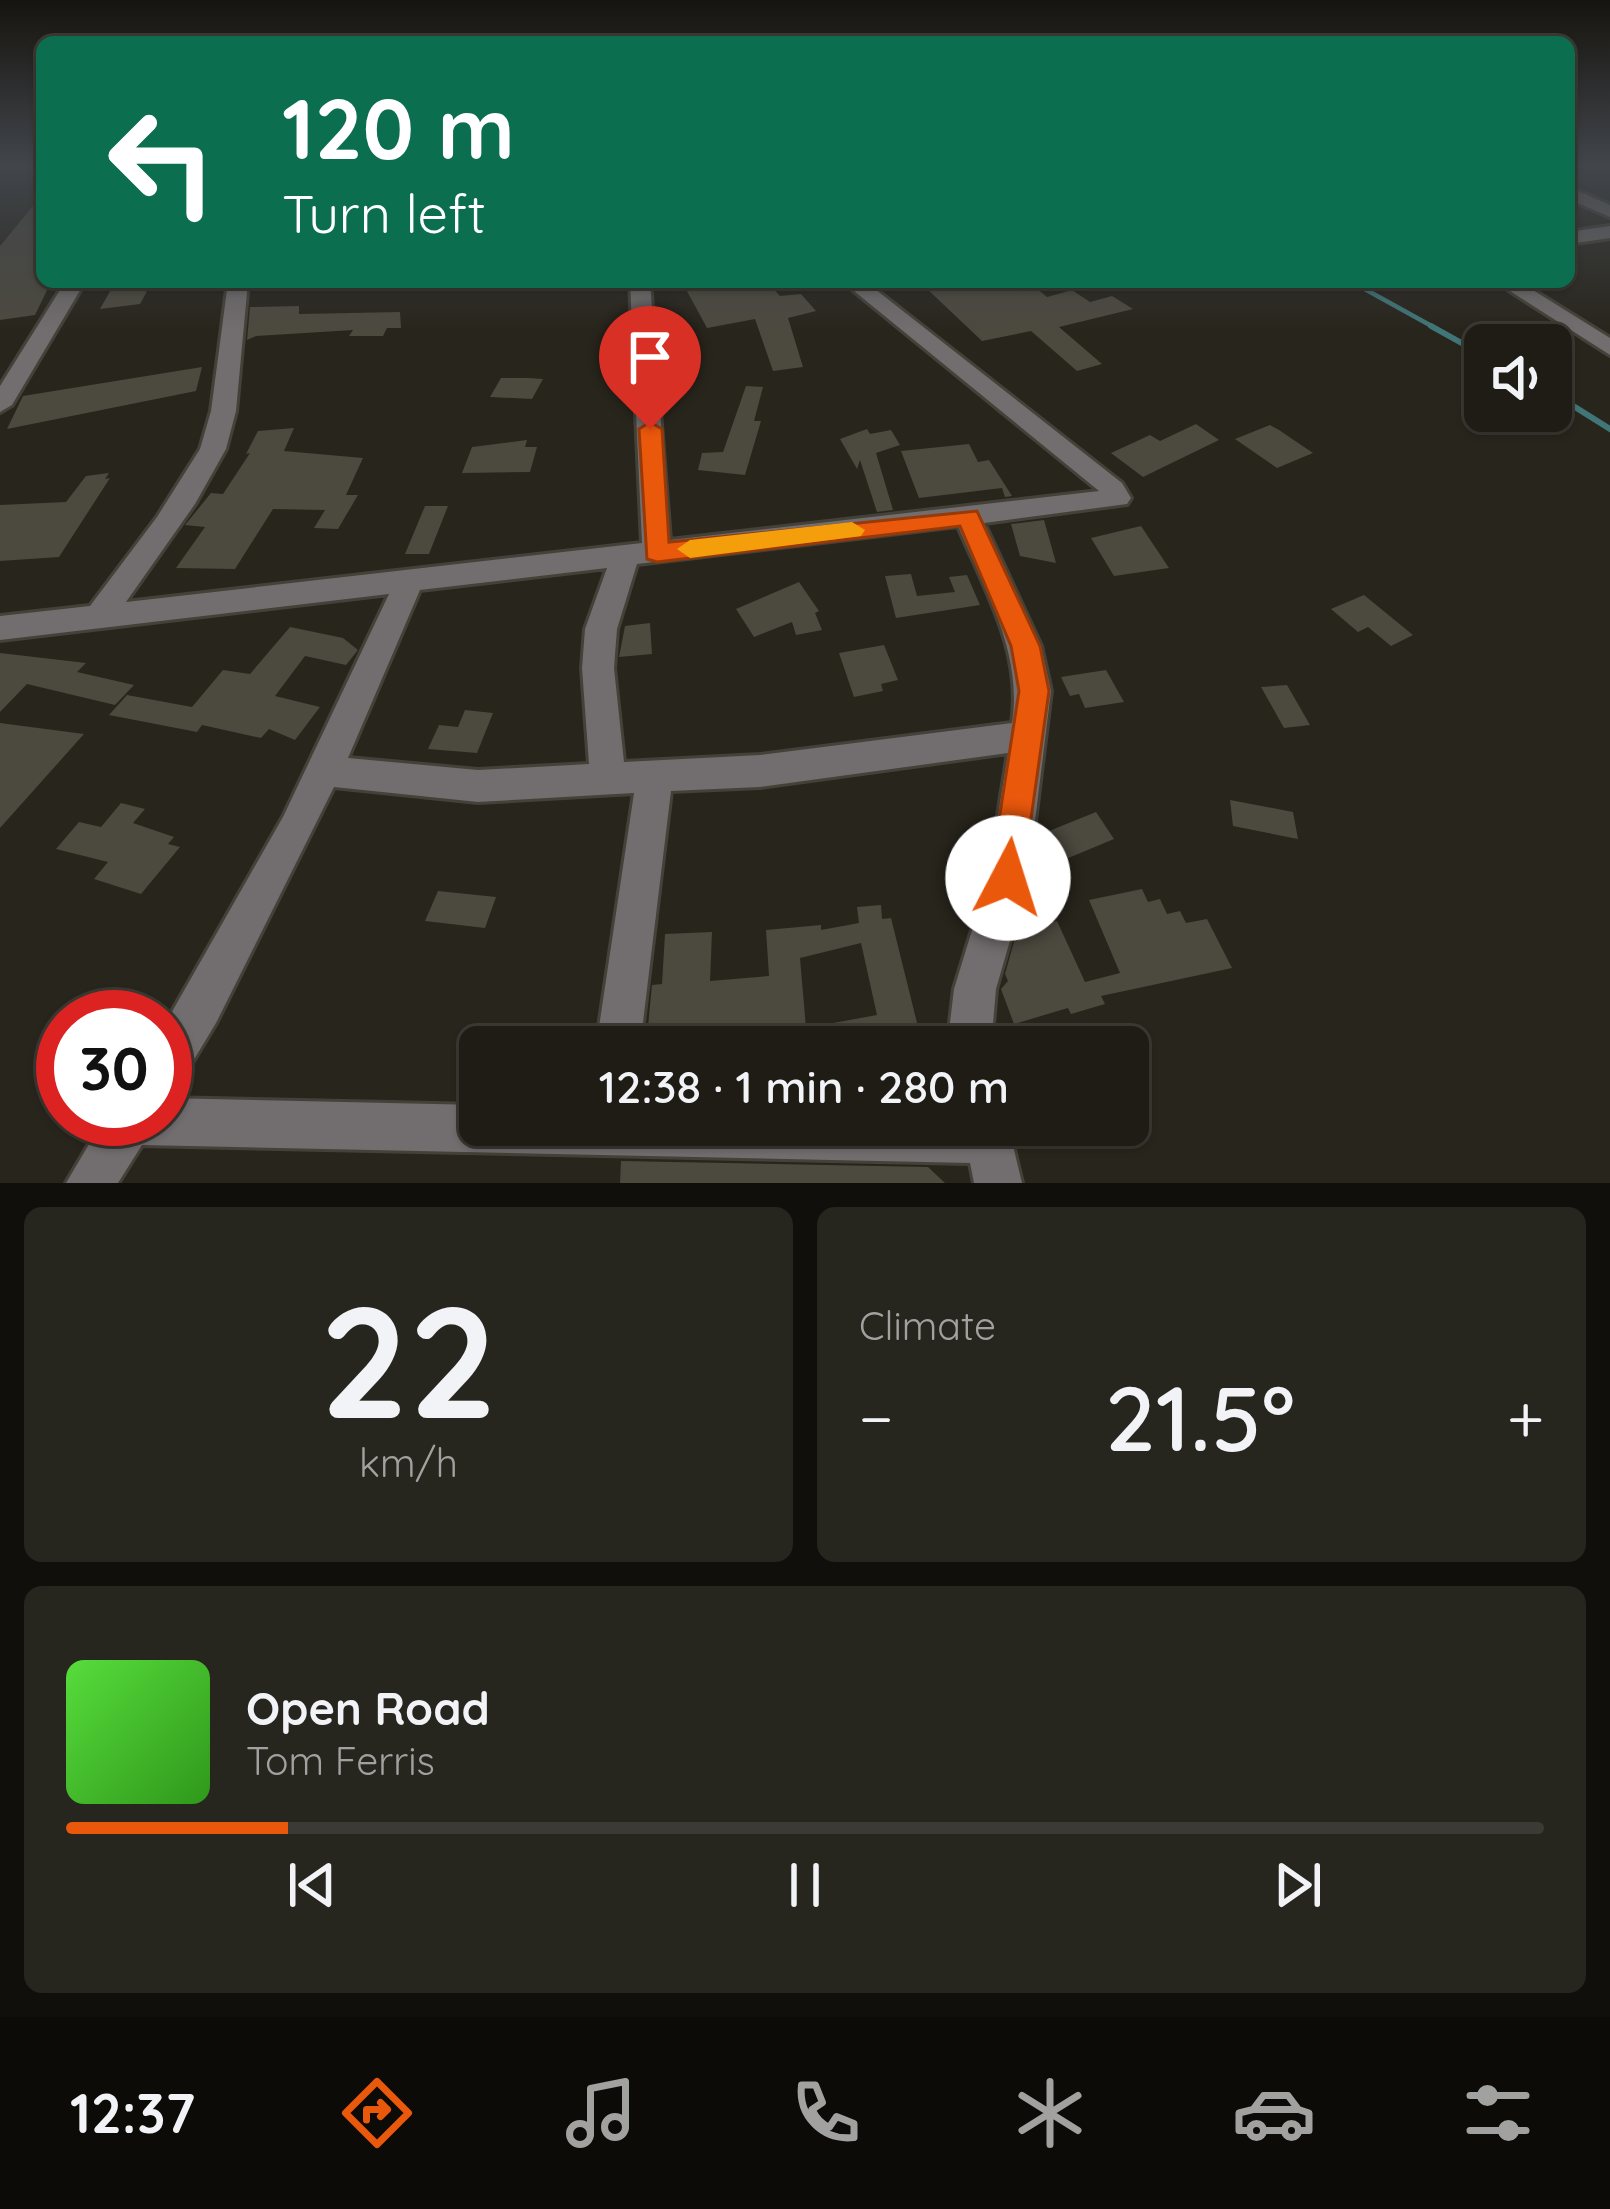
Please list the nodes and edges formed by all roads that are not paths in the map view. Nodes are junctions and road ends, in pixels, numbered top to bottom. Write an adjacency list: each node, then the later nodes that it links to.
1 (1610, 232): 2 (street)
2 (1576, 237): 3 (street)
3 (1610, 252)
4 (71, 288): 10 (street)
5 (237, 288): 14 (street)
6 (640, 288): 12 (street)
7 (861, 288): 11 (street)
8 (1515, 288): 9 (street)
9 (1610, 348)
10 (0, 405)
11 (968, 517): 12 (street); 16 (street)
12 (641, 555): 13 (street); 19 (street)
13 (408, 584): 14 (street); 17 (street)
14 (100, 616): 15 (street)
15 (0, 628)
16 (1027, 736): 18 (street); 22 (street)
17 (326, 771): 19 (street); 20 (street)
18 (655, 776): 19 (street); 21 (street)
19 (608, 778)
20 (192, 1023)
21 (621, 1026)
22 (971, 1026)
23 (192, 1121): 24 (street)
24 (459, 1126)
25 (113, 1146): 28 (street)
26 (935, 1146): 27 (street)
27 (990, 1149)
28 (90, 1183)

